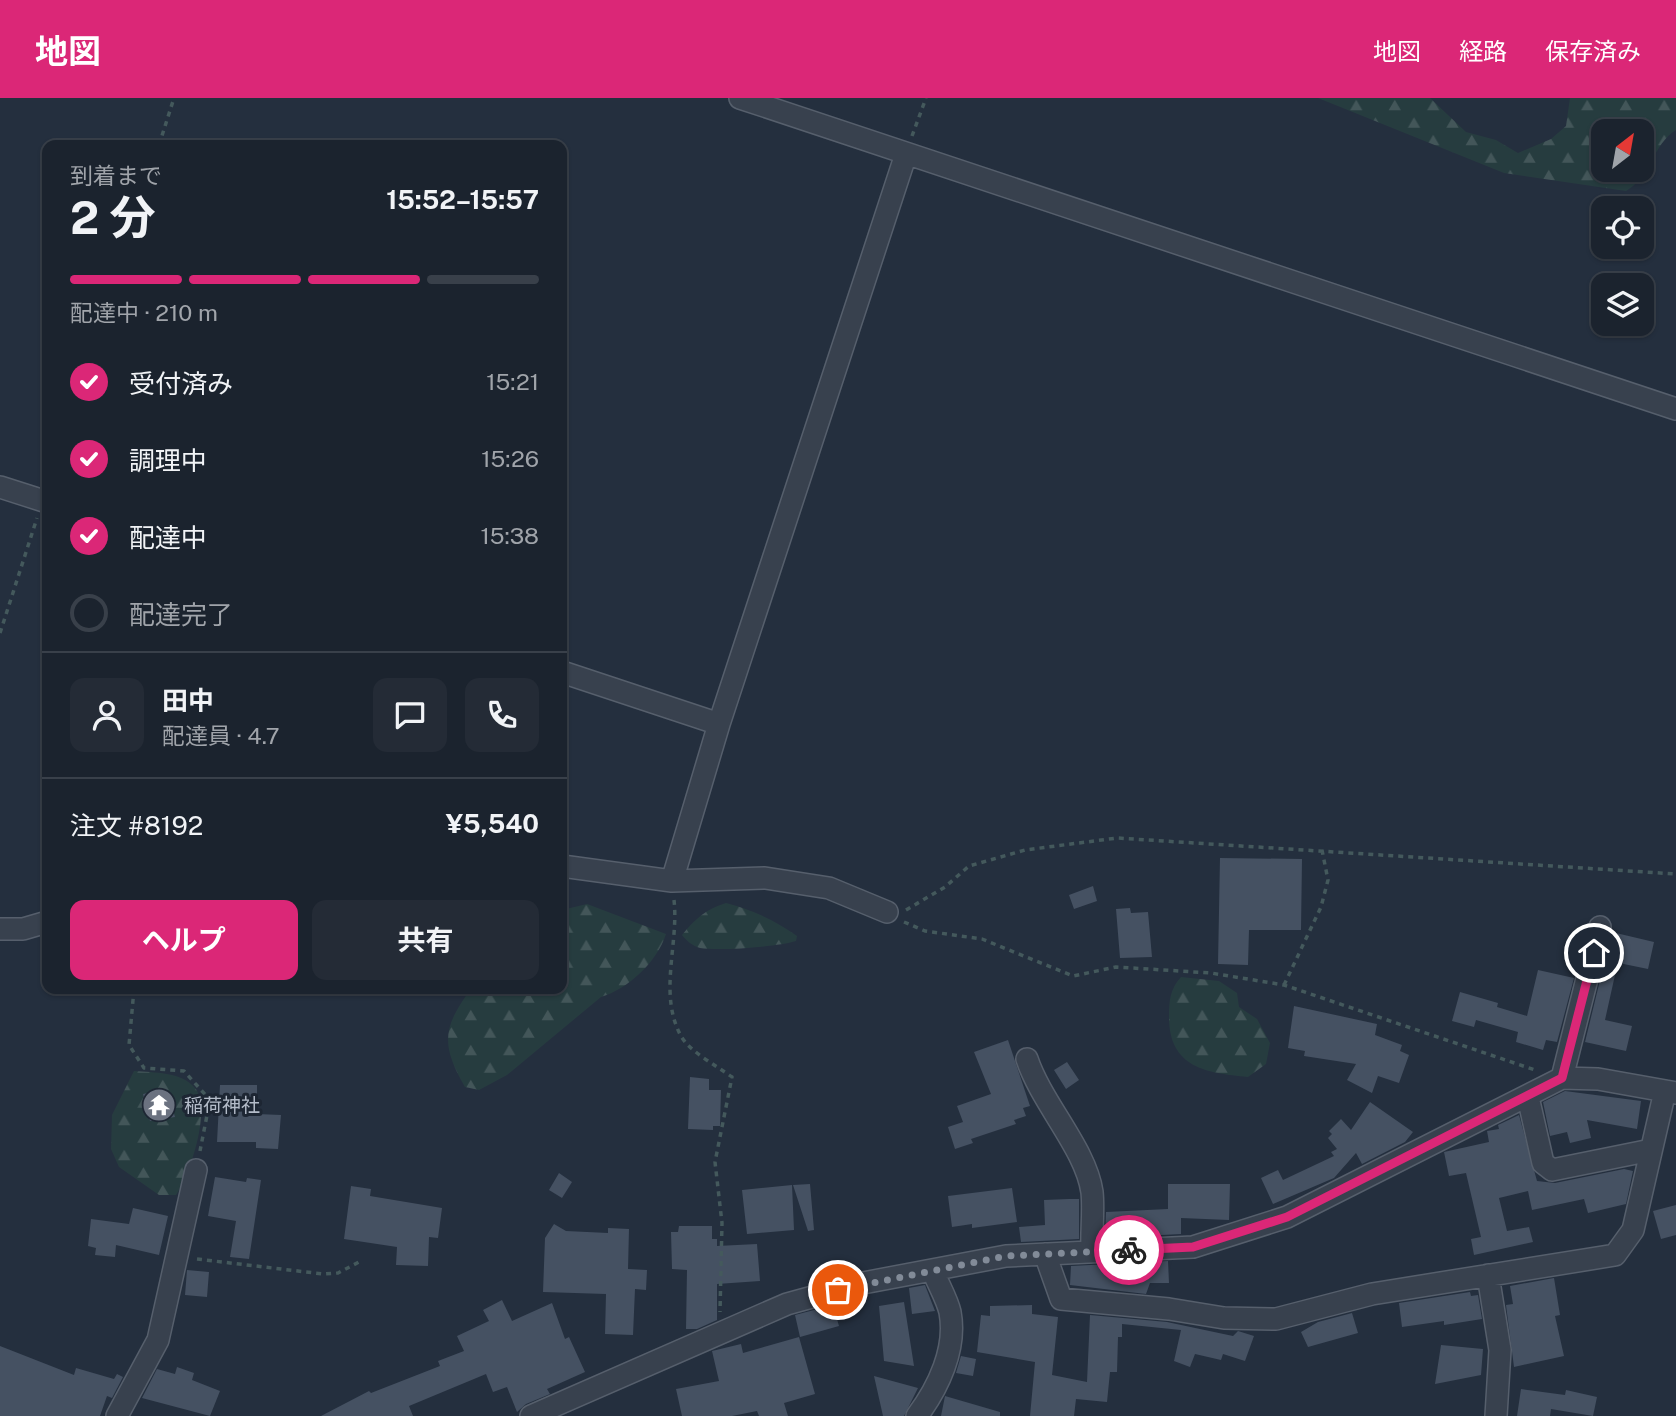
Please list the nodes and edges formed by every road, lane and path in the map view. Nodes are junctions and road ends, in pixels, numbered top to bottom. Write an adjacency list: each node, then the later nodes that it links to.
1 (174, 98): 4 (path)
2 (740, 98): 5 (street)
3 (926, 98): 5 (path)
4 (161, 140)
5 (906, 154): 6 (street); 12 (street)
6 (1676, 410)
7 (0, 487): 8 (street)
8 (42, 501)
9 (42, 511): 10 (path)
10 (0, 633)
11 (567, 674): 12 (street)
12 (719, 724): 16 (street)
13 (1322, 850): 15 (path); 17 (path); 21 (path)
14 (567, 867): 16 (street)
15 (1676, 874)
16 (672, 881): 17 (street); 35 (path)
17 (887, 912): 21 (path)
18 (42, 923): 20 (street)
19 (1600, 928): 24 (street)
20 (0, 929)
21 (1284, 985): 24 (path)
22 (134, 994): 28 (path)
23 (1027, 1059): 29 (street)
24 (1562, 1078): 25 (street); 26 (street)
25 (1671, 1092): 27 (street)
26 (1528, 1097): 27 (street); 29 (street)
27 (1651, 1150): 34 (street)
28 (196, 1170): 31 (street)
29 (1092, 1252): 30 (street)
30 (1045, 1254): 33 (street); 34 (street)
31 (177, 1260): 32 (path); 36 (street)
32 (359, 1262)
33 (933, 1271): 35 (street); 38 (street)
34 (1489, 1275): 39 (street)
35 (719, 1335): 37 (street)
36 (117, 1416)
37 (531, 1416)
38 (917, 1416)
39 (1496, 1416)

